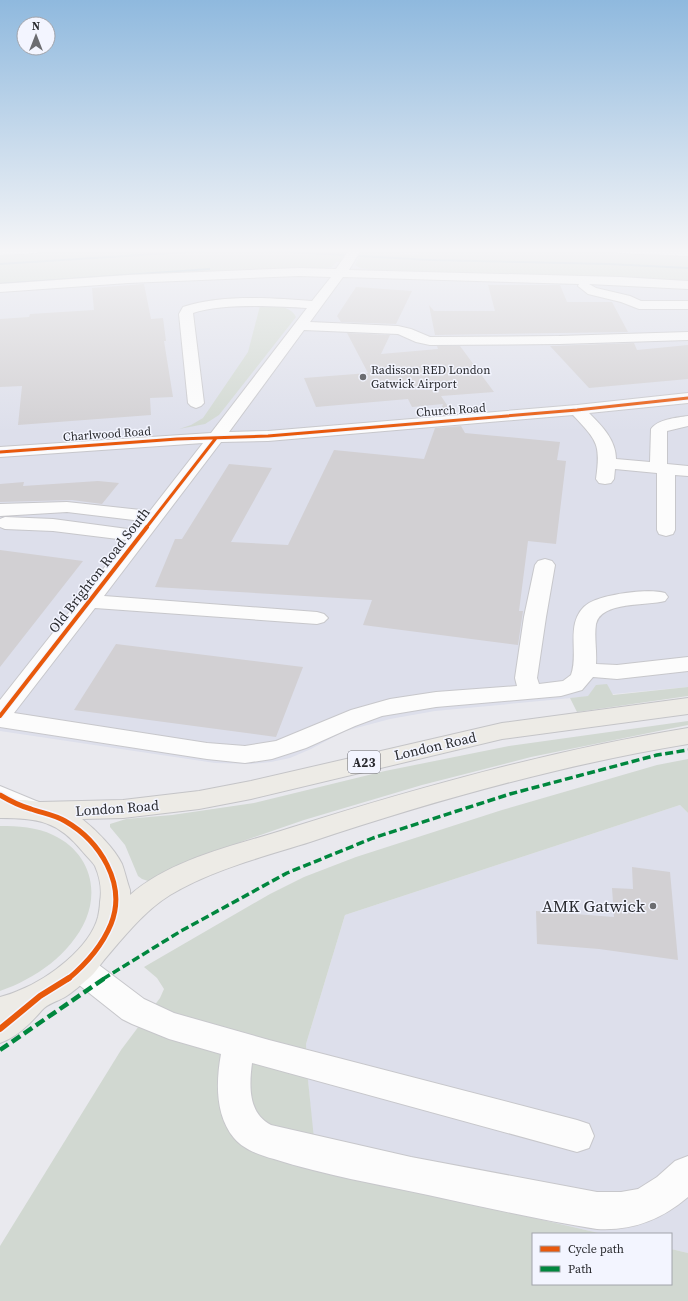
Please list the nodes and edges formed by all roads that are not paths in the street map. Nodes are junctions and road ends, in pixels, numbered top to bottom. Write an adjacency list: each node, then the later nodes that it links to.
1 (188, 311): 6 (street)
2 (312, 311): 3 (street, Old Brighton Road South)
3 (300, 326): 4 (street); 9 (street, Old Brighton Road South)
4 (688, 336)
5 (688, 398): 7 (street, Church Road)
6 (196, 403)
7 (577, 410): 9 (street, Church Road); 11 (street)
8 (688, 421): 11 (street)
9 (216, 438): 10 (street, Charlwood Road); 14 (street, Old Brighton Road South)
10 (0, 452)
11 (662, 468): 12 (street); 16 (street)
12 (688, 471)
13 (0, 510): 14 (street)
14 (154, 517): 17 (street, Old Brighton Road South)
15 (0, 523): 17 (street)
16 (666, 530)
17 (138, 536): 20 (street, Old Brighton Road South)
18 (545, 565): 24 (street)
19 (658, 597): 23 (street)
20 (89, 601): 21 (street); 26 (street, Old Brighton Road South)
21 (317, 618)
22 (688, 664): 23 (street)
23 (584, 670): 24 (street)
24 (530, 692): 27 (street)
25 (688, 706): 31 (main road, London Road / A23)
26 (0, 716)
27 (0, 719)
28 (688, 736): 32 (main road)
29 (0, 795): 31 (street)
30 (0, 809): 31 (main road)
31 (36, 810): 32 (main road)
32 (89, 958): 33 (main road); 36 (street)
33 (42, 995): 34 (main road); 35 (main road)
34 (0, 1010)
35 (0, 1029)
36 (238, 1045): 37 (street); 38 (street)
37 (577, 1136)
38 (688, 1173)

